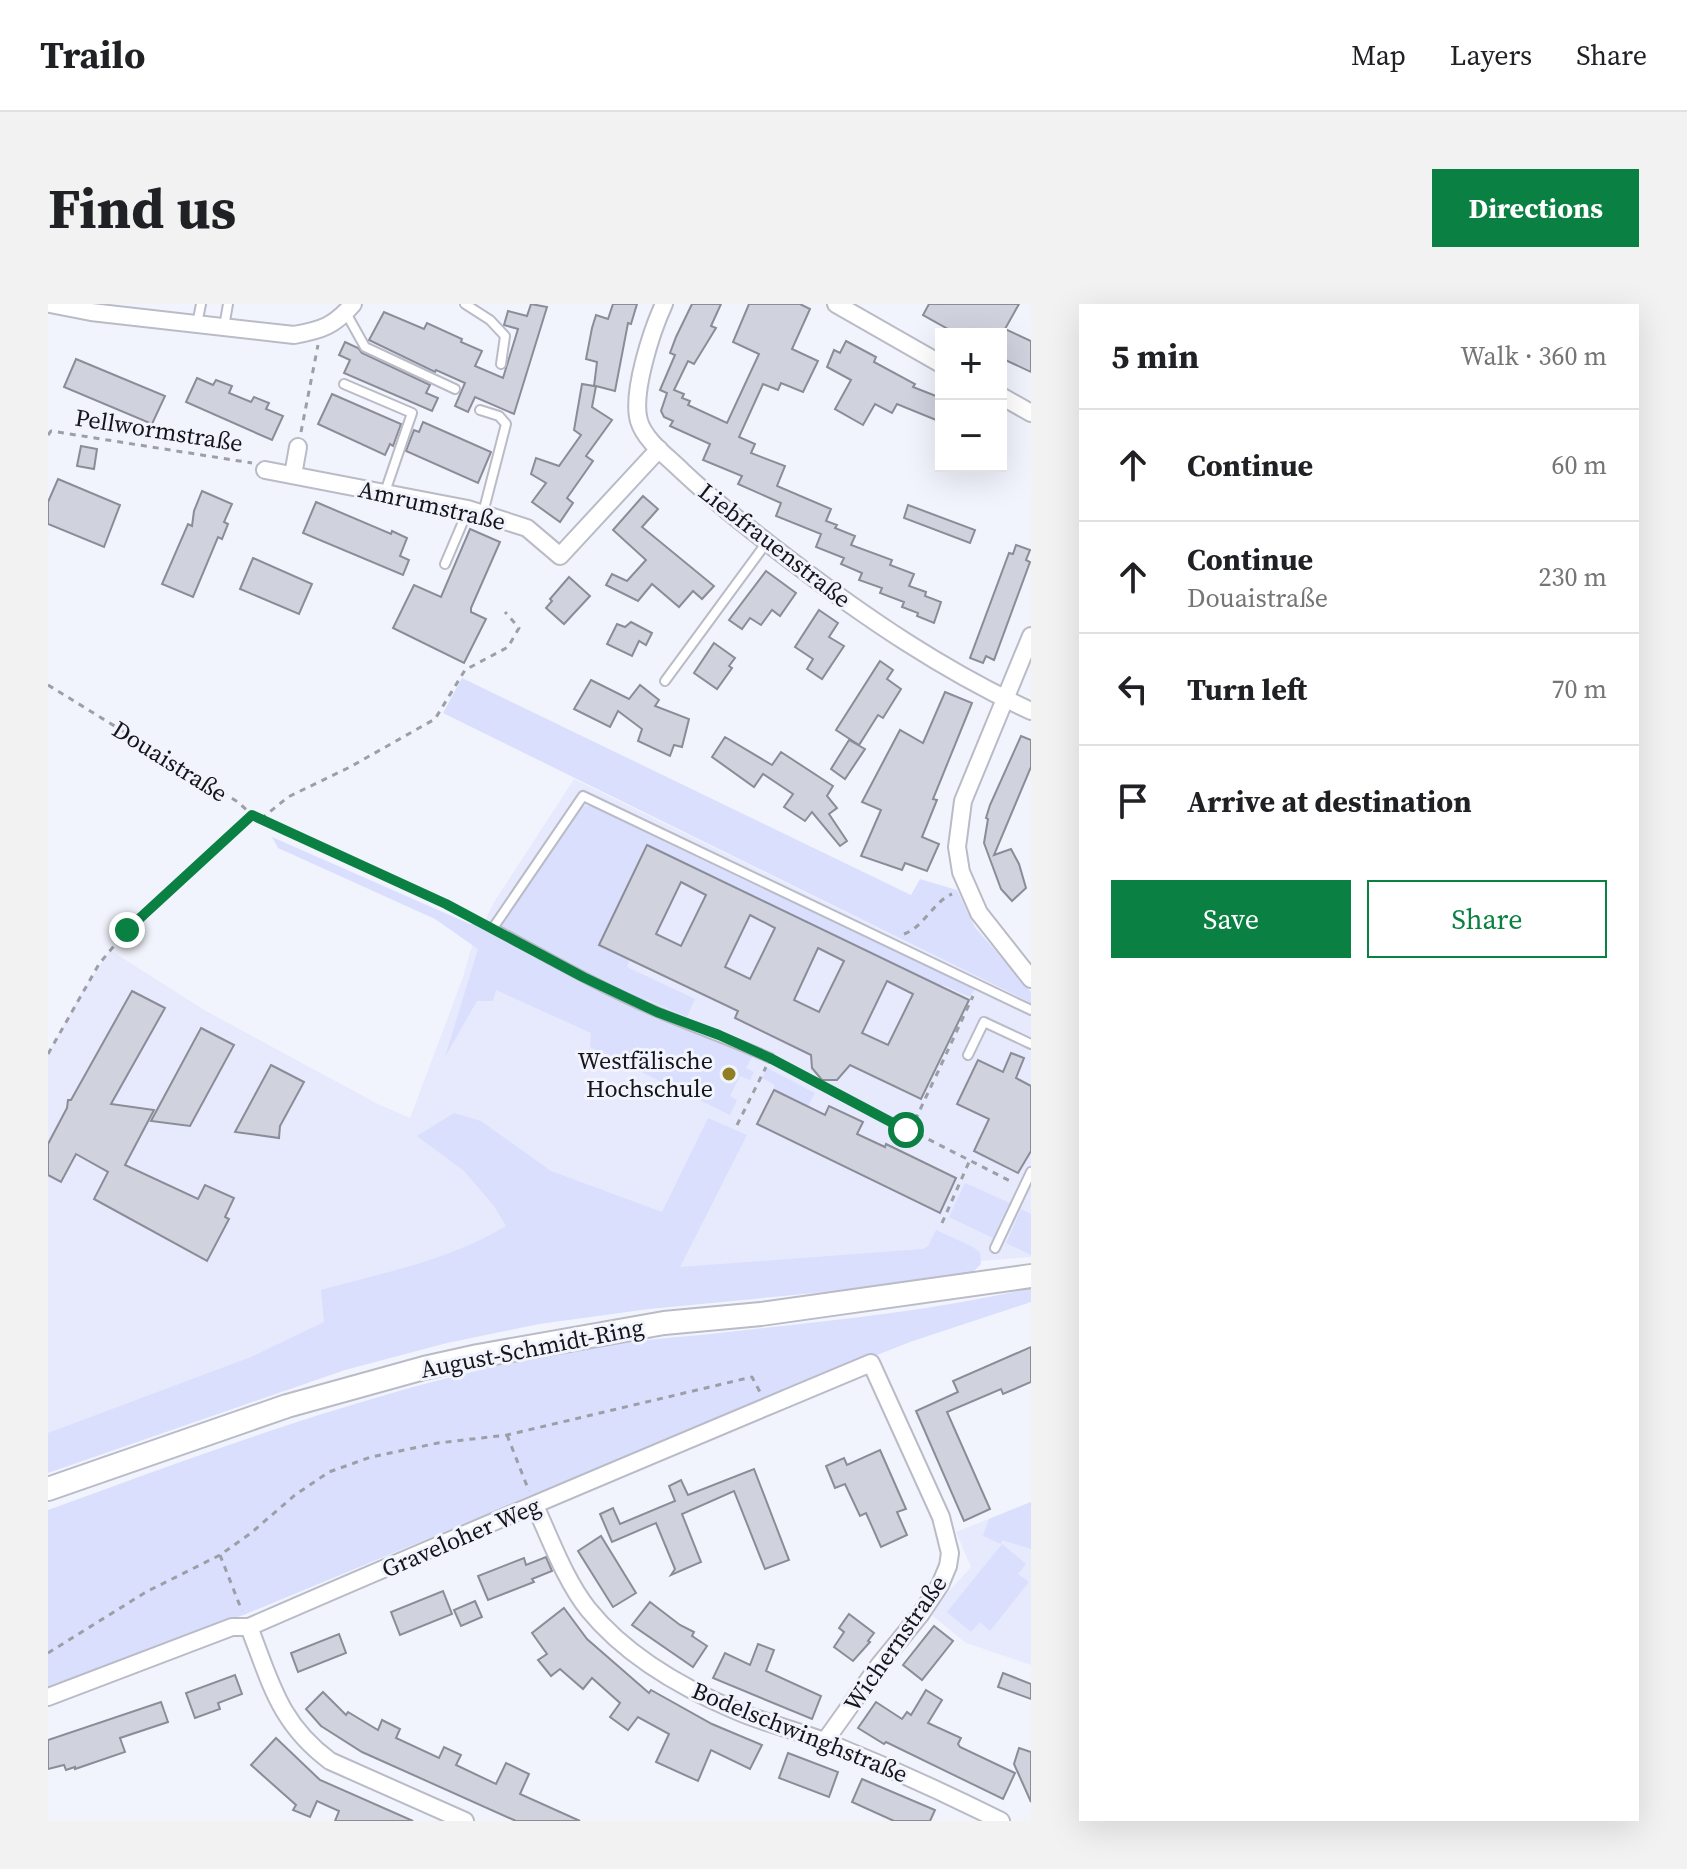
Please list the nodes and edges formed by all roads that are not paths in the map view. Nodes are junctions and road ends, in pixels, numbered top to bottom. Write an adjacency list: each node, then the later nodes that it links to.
1 (50, 304): 7 (street)
2 (201, 304): 9 (lane)
3 (228, 304): 10 (lane)
4 (465, 304): 12 (lane)
5 (664, 304): 19 (street, Liebfrauenstraße)
6 (836, 304): 11 (street)
7 (92, 308): 9 (street)
8 (349, 308): 10 (street); 14 (lane)
9 (197, 325): 10 (street)
10 (224, 328)
11 (935, 361)
12 (501, 364)
13 (344, 384): 22 (lane)
14 (455, 389)
15 (1007, 399): 17 (street)
16 (480, 410): 23 (lane)
17 (1031, 413)
18 (298, 447): 21 (street)
19 (659, 449): 23 (street, Amrumstraße); 24 (street, Liebfrauenstraße)
20 (265, 470): 21 (street, Amrumstraße)
21 (293, 475): 22 (street, Amrumstraße)
22 (385, 493): 23 (street, Amrumstraße)
23 (476, 512): 25 (lane)
24 (767, 542): 27 (lane); 28 (street, Liebfrauenstraße)
25 (445, 564)
26 (1031, 636): 28 (street)
27 (665, 681)
28 (1007, 700): 29 (street, Liebfrauenstraße); 30 (street)
29 (1031, 711)
30 (1031, 979)
31 (1031, 1010): 34 (lane)
32 (1031, 1044): 33 (lane)
33 (968, 1055)
34 (770, 1058)
35 (1031, 1172): 36 (lane)
36 (995, 1248)
37 (1031, 1276): 39 (main road, August-Schmidt-Ring)
38 (871, 1363): 40 (street, Graveloher Weg); 43 (street, Wichernstraße)
39 (48, 1489)
40 (535, 1506): 41 (street, Graveloher Weg); 43 (street, Bodelschwinghstraße)
41 (249, 1627): 42 (street, Graveloher Weg); 44 (street)
42 (48, 1697)
43 (825, 1741): 45 (street, Bodelschwinghstraße)
44 (465, 1821)
45 (1001, 1821)

